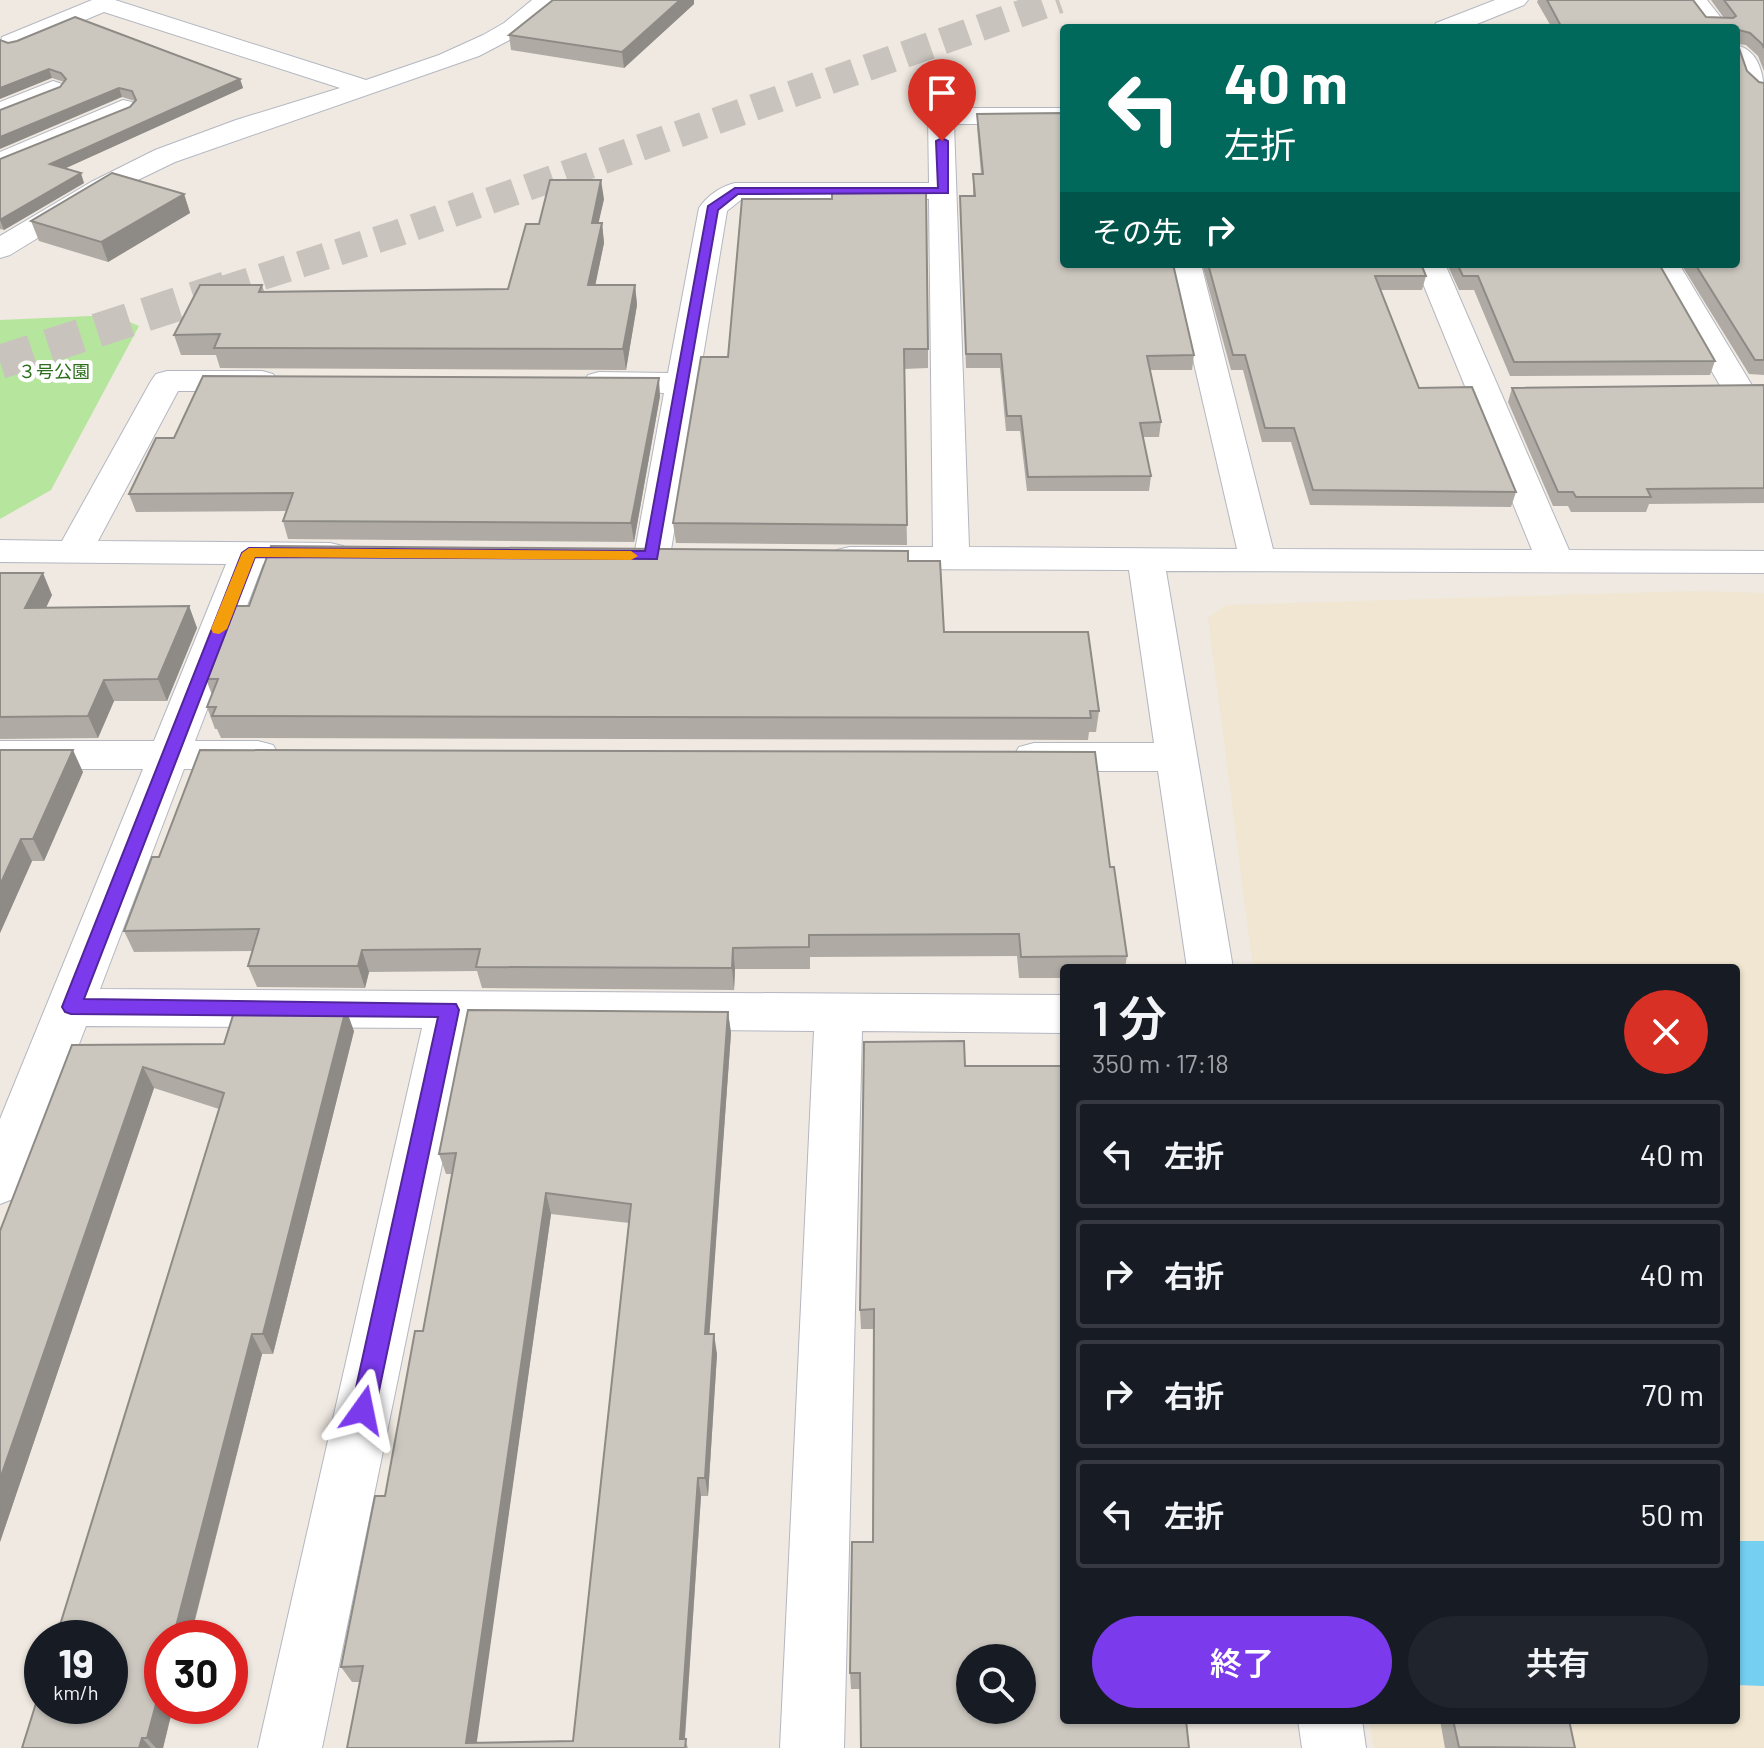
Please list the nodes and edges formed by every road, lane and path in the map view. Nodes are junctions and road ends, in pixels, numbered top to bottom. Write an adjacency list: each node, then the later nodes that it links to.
1 (545, 0): 9 (street)
2 (1695, 0): 6 (street)
3 (1512, 1): 4 (street); 5 (street)
4 (1455, 24)
5 (1522, 24)
6 (1714, 24)
7 (11, 42): 9 (street)
8 (1740, 57): 10 (street)
9 (366, 88): 17 (street)
10 (1764, 88)
11 (53, 89): 13 (street)
12 (123, 108): 15 (street)
13 (0, 111)
14 (1060, 116): 16 (street)
15 (0, 162)
16 (943, 191): 23 (street); 31 (street)
17 (0, 249)
18 (1187, 268): 33 (street)
19 (1432, 268): 34 (street)
20 (1666, 268): 24 (street)
21 (292, 381): 26 (street)
22 (573, 382): 23 (street)
23 (683, 383): 29 (street)
24 (1735, 387)
25 (0, 551): 26 (street)
26 (74, 551): 27 (street)
27 (249, 553): 28 (street); 37 (street)
28 (358, 554)
29 (652, 556)
30 (810, 557): 31 (street)
31 (951, 559): 32 (street)
32 (1146, 561): 33 (street); 40 (street)
33 (1258, 561): 34 (street)
34 (1555, 561): 35 (street)
35 (1764, 562)
36 (0, 755): 37 (street)
37 (169, 755): 38 (street); 42 (street)
38 (295, 755)
39 (1004, 756): 40 (street)
40 (1177, 757): 41 (street)
41 (1209, 964)
42 (71, 1007): 43 (street); 46 (street)
43 (450, 1010): 44 (street); 48 (street)
44 (839, 1012): 45 (street); 49 (street)
45 (1060, 1014)
46 (0, 1182)
47 (1331, 1724): 50 (street)
48 (290, 1748)
49 (812, 1748)
50 (1334, 1748)

